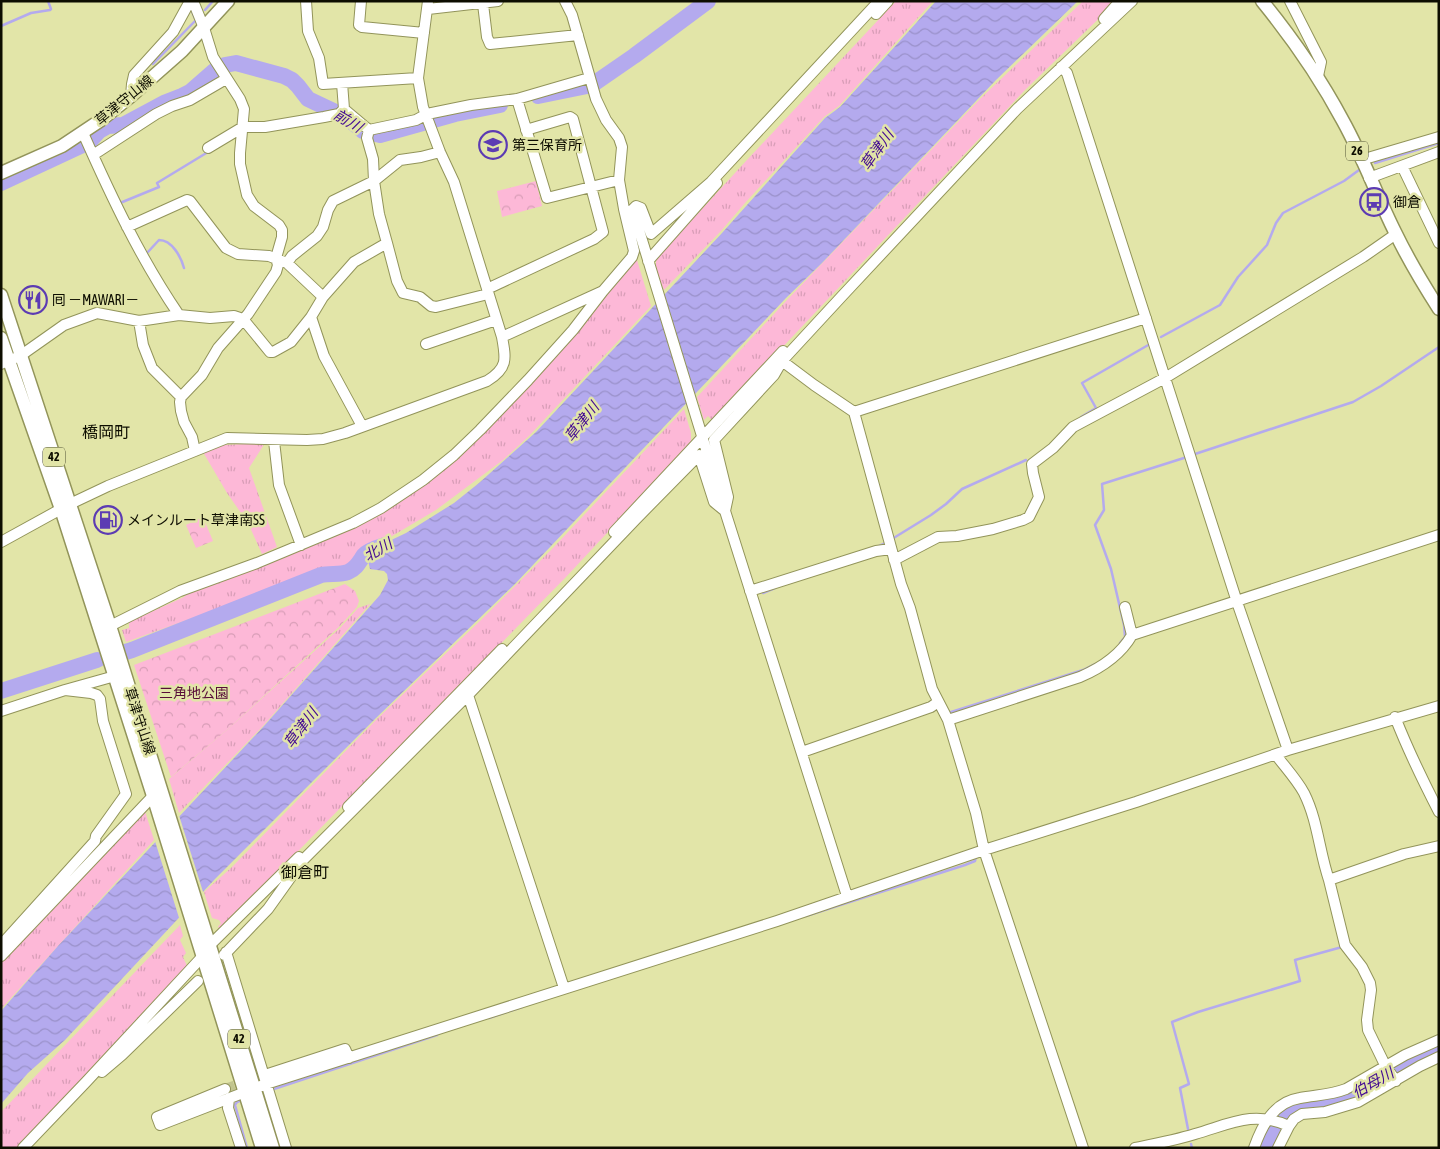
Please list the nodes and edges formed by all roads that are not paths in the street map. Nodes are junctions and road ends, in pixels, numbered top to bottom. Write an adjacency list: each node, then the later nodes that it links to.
1 (191, 1): 17 (street); 26 (street)
2 (228, 1): 17 (main road, 草津守山線)
3 (306, 1): 25 (street)
4 (361, 1): 18 (street)
5 (498, 1): 14 (street)
6 (565, 1): 19 (street)
7 (879, 1): 46 (street)
8 (888, 1): 52 (street)
9 (1120, 1): 74 (street)
10 (1127, 1): 16 (street)
11 (1132, 1): 16 (street)
12 (1290, 1): 21 (street)
13 (1266, 3): 21 (main road, 26)
14 (483, 4): 15 (street); 19 (street)
15 (428, 5): 18 (street)
16 (1118, 15): 20 (street)
17 (204, 28): 24 (street); 26 (main road, 草津守山線)
18 (424, 32): 22 (street)
19 (578, 35): 23 (street)
20 (1061, 67): 61 (street); 69 (street)
21 (1318, 76): 39 (main road, 26)
22 (418, 78): 25 (street); 29 (street)
23 (589, 78): 27 (street); 43 (street)
24 (226, 79): 30 (street); 38 (street)
25 (342, 83): 28 (street)
26 (132, 96): 33 (main road, 草津守山線)
27 (517, 99): 29 (street); 31 (street)
28 (344, 109): 30 (street); 32 (street)
29 (428, 119): 32 (street); 36 (street)
30 (244, 127): 35 (street); 51 (street)
31 (526, 130): 45 (street); 45 (street)
32 (368, 132): 44 (street)
33 (83, 133): 38 (street); 41 (main road, 草津守山線)
34 (1439, 137): 39 (street)
35 (208, 148)
36 (440, 152): 44 (street); 54 (street)
37 (1439, 152): 40 (street)
38 (93, 155): 47 (street)
39 (1361, 160): 42 (main road, 26)
40 (1402, 166): 42 (street); 50 (street)
41 (1, 173)
42 (1369, 178): 48 (main road, 26)
43 (619, 180): 45 (street); 46 (street)
44 (374, 181): 49 (street); 53 (street)
45 (591, 186): 54 (street)
46 (627, 211): 52 (street); 55 (street)
47 (127, 227): 51 (street); 59 (street)
48 (1396, 234): 58 (main road, 26); 70 (street)
49 (387, 243): 54 (street); 57 (street)
50 (1439, 243)
51 (276, 258): 53 (street); 62 (street)
52 (648, 261): 74 (street)
53 (287, 263): 57 (street)
54 (487, 291): 63 (street)
55 (603, 291): 65 (street); 82 (street)
56 (1, 296): 68 (main road, 草津守山線 / 42)
57 (323, 297): 60 (street)
58 (1439, 309)
59 (179, 315): 62 (street); 64 (street)
60 (311, 317): 62 (street); 73 (street)
61 (1146, 318): 70 (street); 72 (street)
62 (243, 319): 71 (street)
63 (496, 320): 65 (street); 67 (street)
64 (139, 321): 68 (street); 71 (street)
65 (502, 337): 73 (street)
66 (1, 338): 68 (main road, 草津守山線 / 42)
67 (426, 344)
68 (10, 361): 77 (main road, 草津守山線 / 42)
69 (782, 361): 72 (street); 74 (street); 78 (street)
70 (1165, 378): 84 (street); 86 (street)
71 (181, 397): 76 (street)
72 (854, 412): 83 (street)
73 (362, 426): 75 (street)
74 (703, 440): 78 (street); 79 (street); 110 (street)
75 (274, 441): 76 (street); 82 (street)
76 (195, 451): 77 (street)
77 (66, 506): 81 (street); 88 (main road, 草津守山線 / 42)
78 (725, 512): 79 (street); 85 (street)
79 (636, 519): 92 (street)
80 (1439, 535): 86 (street)
81 (1, 542)
82 (301, 545): 88 (street)
83 (891, 548): 84 (street); 85 (street)
84 (894, 560): 93 (street)
85 (750, 592): 99 (street)
86 (1237, 602): 89 (street); 98 (street)
87 (1125, 607): 89 (street)
88 (105, 622): 90 (main road, 草津守山線 / 42)
89 (1132, 635): 97 (street)
90 (120, 673): 91 (street); 102 (main road, 草津守山線 / 42); 110 (main road, 草津守山線 / 42)
91 (65, 690): 95 (street); 107 (street)
92 (468, 695): 106 (street); 115 (street)
93 (938, 702): 97 (street); 99 (street)
94 (1439, 706): 96 (street)
95 (1, 711)
96 (1395, 718): 98 (street); 101 (street)
97 (948, 720): 105 (street)
98 (1288, 750): 100 (street)
99 (802, 752): 109 (street)
100 (1276, 755): 105 (street); 108 (street)
101 (1434, 794): 103 (street)
102 (153, 796): 107 (street); 113 (main road, 草津守山線 / 42)
103 (1439, 812)
104 (1439, 846): 108 (street)
105 (984, 850): 109 (street); 130 (street)
106 (303, 860): 110 (street); 121 (street)
107 (78, 868): 111 (street); 112 (street)
108 (1329, 880): 118 (street)
109 (847, 896): 115 (street)
110 (211, 939): 121 (main road, 草津守山線 / 42)
111 (1, 945)
112 (1, 956)
113 (203, 960): 119 (street); 121 (main road, 草津守山線 / 42); 124 (street)
114 (198, 981): 119 (street)
115 (564, 988): 121 (street)
116 (1439, 1040): 118 (street)
117 (1439, 1057): 120 (street)
118 (1386, 1067): 120 (street); 123 (street)
119 (107, 1068): 125 (street)
120 (1396, 1081): 123 (street)
121 (258, 1085): 122 (street); 127 (main road, 草津守山線 / 42); 128 (main road, 草津守山線 / 42); 129 (street)
122 (227, 1094): 122 (street); 126 (street)
123 (1278, 1122): 131 (street); 132 (street); 133 (street)
124 (23, 1148)
125 (31, 1148)
126 (241, 1148)
127 (262, 1148)
128 (273, 1148)
129 (286, 1148)
130 (1083, 1148)
131 (1134, 1148)
132 (1254, 1148)
133 (1278, 1148)

